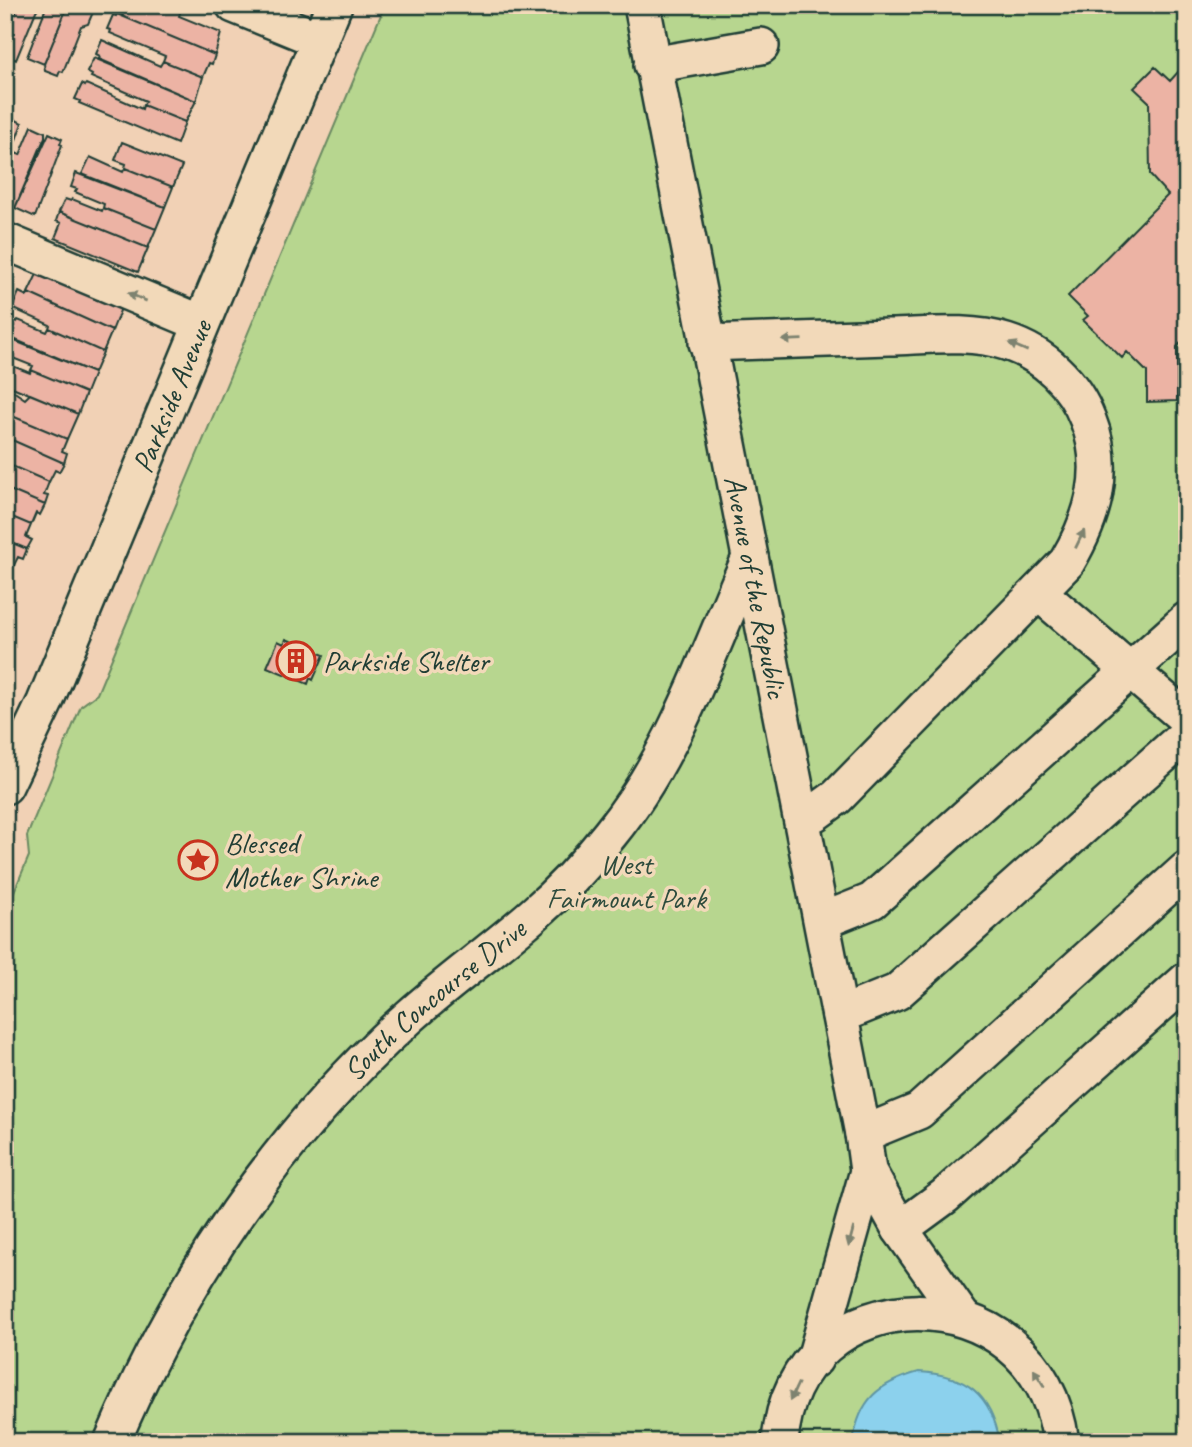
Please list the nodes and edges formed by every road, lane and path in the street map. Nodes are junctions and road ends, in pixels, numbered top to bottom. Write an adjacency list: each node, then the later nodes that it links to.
1 (234, 5): 4 (street)
2 (334, 5): 4 (street, Parkside Avenue)
3 (642, 5): 6 (street, Avenue of the Republic)
4 (320, 40): 8 (street, Parkside Avenue)
5 (761, 46): 6 (street)
6 (652, 65): 9 (street, Avenue of the Republic)
7 (5, 241): 8 (street, one-way to 7)
8 (201, 323): 16 (street, Parkside Avenue)
9 (707, 343): 10 (street, Avenue of the Republic); 11 (street, one-way to 9)
10 (750, 558): 17 (street, Avenue of the Republic); 27 (street, South Concourse Drive)
11 (1038, 592): 13 (street); 17 (street)
12 (1187, 620): 13 (street)
13 (1131, 671): 14 (street); 19 (street)
14 (1187, 719)
15 (1187, 734): 21 (street)
16 (10, 764)
17 (802, 818): 19 (street, Avenue of the Republic)
18 (1187, 869): 22 (street)
19 (821, 921): 21 (street, Avenue of the Republic)
20 (1187, 981): 24 (street)
21 (840, 1015): 22 (street, Avenue of the Republic)
22 (863, 1133): 23 (street, Avenue of the Republic)
23 (868, 1171): 24 (street, Avenue of the Republic); 26 (street, Avenue of the Republic, one-way to 26)
24 (900, 1228): 25 (street, Avenue of the Republic)
25 (963, 1318): 26 (street, Avenue of the Republic); 29 (street, Avenue of the Republic, one-way to 25)
26 (815, 1359): 28 (street, Avenue of the Republic, one-way to 28)
27 (113, 1442)
28 (780, 1442)
29 (1061, 1442)

